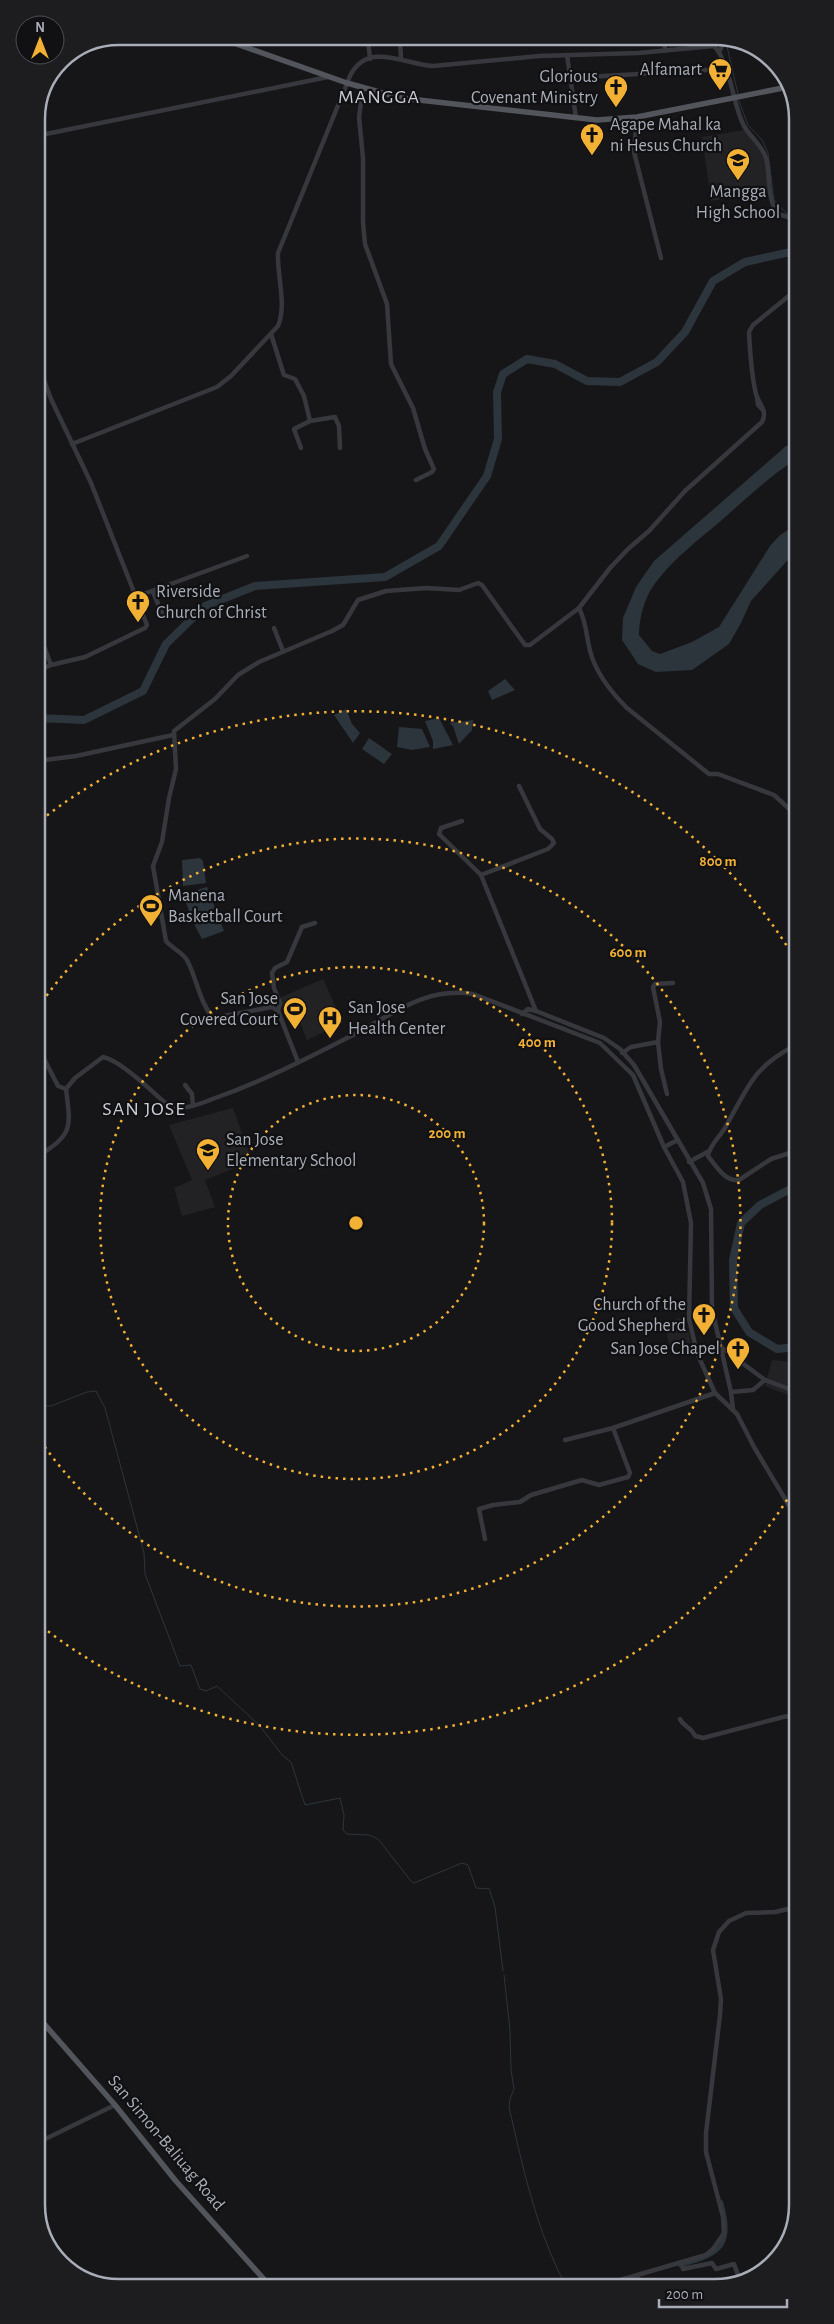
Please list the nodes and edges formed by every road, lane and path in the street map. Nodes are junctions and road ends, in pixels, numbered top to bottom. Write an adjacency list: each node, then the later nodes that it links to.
1 (239, 45): 13 (main road)
2 (369, 45): 11 (street)
3 (401, 45): 10 (street)
4 (665, 45): 7 (street)
5 (720, 45): 8 (street)
6 (721, 45): 8 (street)
7 (665, 51): 8 (street); 9 (street)
8 (718, 51): 12 (street)
9 (567, 55): 10 (street); 14 (street)
10 (402, 58): 11 (street)
11 (370, 59): 15 (street)
12 (725, 69): 14 (street); 18 (street)
13 (328, 77): 15 (main road); 21 (street)
14 (570, 78): 20 (street)
15 (347, 83): 16 (main road); 25 (street)
16 (363, 88): 20 (main road); 31 (street)
17 (782, 88): 18 (main road)
18 (734, 98): 19 (main road); 22 (street)
19 (637, 117): 20 (main road); 23 (street)
20 (576, 118)
21 (45, 134)
22 (789, 218)
23 (661, 258)
24 (789, 296): 35 (street)
25 (271, 334): 27 (street); 28 (street)
26 (45, 380): 28 (street)
27 (310, 421): 29 (street); 30 (street)
28 (72, 444): 34 (street)
29 (302, 448)
30 (340, 448)
31 (416, 480)
32 (247, 556): 33 (street)
33 (153, 592): 34 (street); 36 (street)
34 (138, 596): 40 (street)
35 (579, 608): 39 (street); 45 (street)
36 (164, 618)
37 (274, 628): 39 (street)
38 (45, 649): 40 (street)
39 (283, 651): 42 (street)
40 (51, 665): 41 (street)
41 (45, 668)
42 (173, 735): 43 (street); 50 (street)
43 (45, 760)
44 (519, 786): 47 (street)
45 (789, 809)
46 (462, 820): 47 (street)
47 (481, 875): 51 (street)
48 (314, 923): 50 (street)
49 (673, 983): 53 (street)
50 (278, 1011): 58 (street)
51 (536, 1011): 52 (street); 55 (street)
52 (522, 1014): 56 (street); 58 (street)
53 (658, 1042): 55 (street); 61 (street)
54 (789, 1048): 66 (street)
55 (623, 1053): 56 (street); 63 (street)
56 (616, 1058): 64 (street)
57 (45, 1061): 60 (street)
58 (298, 1062): 62 (street)
59 (186, 1085): 62 (street)
60 (66, 1090): 62 (street); 65 (street)
61 (667, 1094)
62 (193, 1106)
63 (678, 1140): 64 (street); 68 (street)
64 (664, 1147): 73 (street)
65 (45, 1151)
66 (709, 1151): 67 (street); 68 (street)
67 (789, 1154)
68 (689, 1162): 69 (street)
69 (721, 1347): 70 (street); 72 (street)
70 (765, 1380): 71 (street); 72 (street)
71 (789, 1389)
72 (731, 1392): 74 (street)
73 (715, 1393): 74 (street); 75 (street)
74 (733, 1409): 77 (street)
75 (613, 1428): 76 (street); 78 (street)
76 (565, 1440)
77 (789, 1505)
78 (485, 1539)
79 (789, 1716): 80 (street)
80 (680, 1718)
81 (789, 1909): 85 (street)
82 (45, 2025): 83 (main road, San Simon-Baliuag Road)
83 (115, 2105): 84 (street); 87 (main road, San Simon-Baliuag Road)
84 (45, 2139)
85 (682, 2265): 86 (street); 88 (street)
86 (738, 2275)
87 (264, 2279)
88 (627, 2279)

